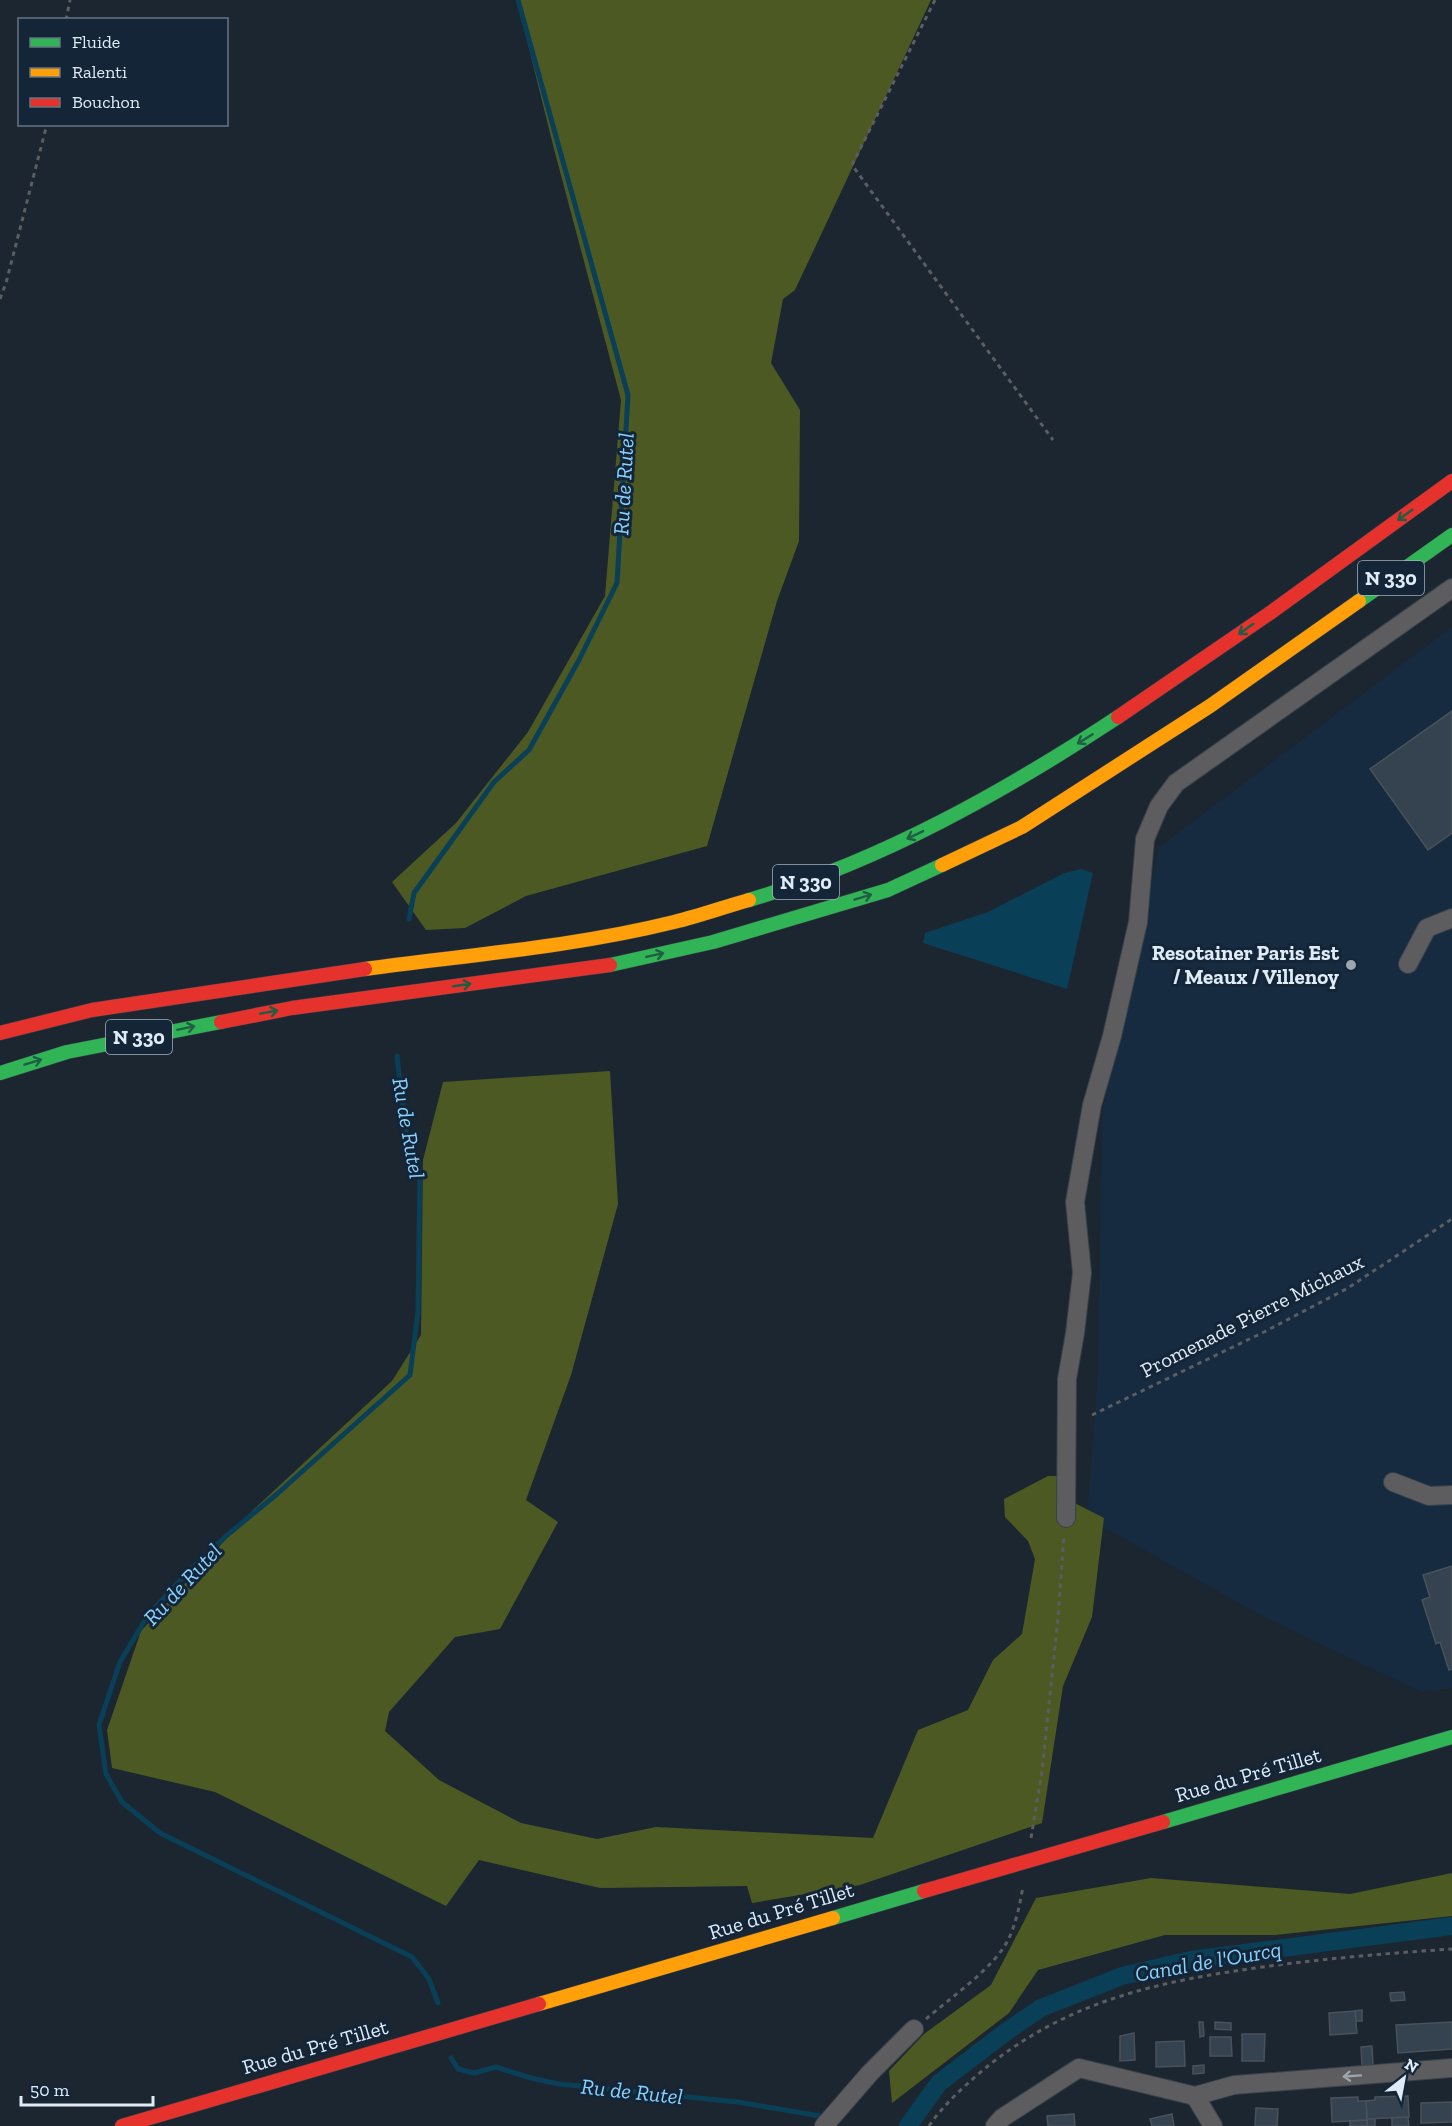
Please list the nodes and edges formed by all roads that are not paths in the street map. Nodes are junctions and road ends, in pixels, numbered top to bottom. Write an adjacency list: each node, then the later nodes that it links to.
1 (1452, 481): 6 (main road, N 330, one-way to 6)
2 (1452, 535): 7 (main road, N 330, one-way to 2)
3 (1452, 588): 10 (street)
4 (1452, 918): 5 (street)
5 (1408, 964)
6 (0, 1033)
7 (0, 1072)
8 (1393, 1482): 9 (street)
9 (1452, 1495)
10 (1066, 1518)
11 (1452, 1737): 15 (main road, Rue du Pré Tillet, bridge)
12 (914, 2029): 16 (street)
13 (1452, 2068): 14 (street, one-way to 14)
14 (1195, 2096): 17 (street); 18 (street)
15 (122, 2126)
16 (824, 2126)
17 (995, 2126)
18 (1213, 2126)

